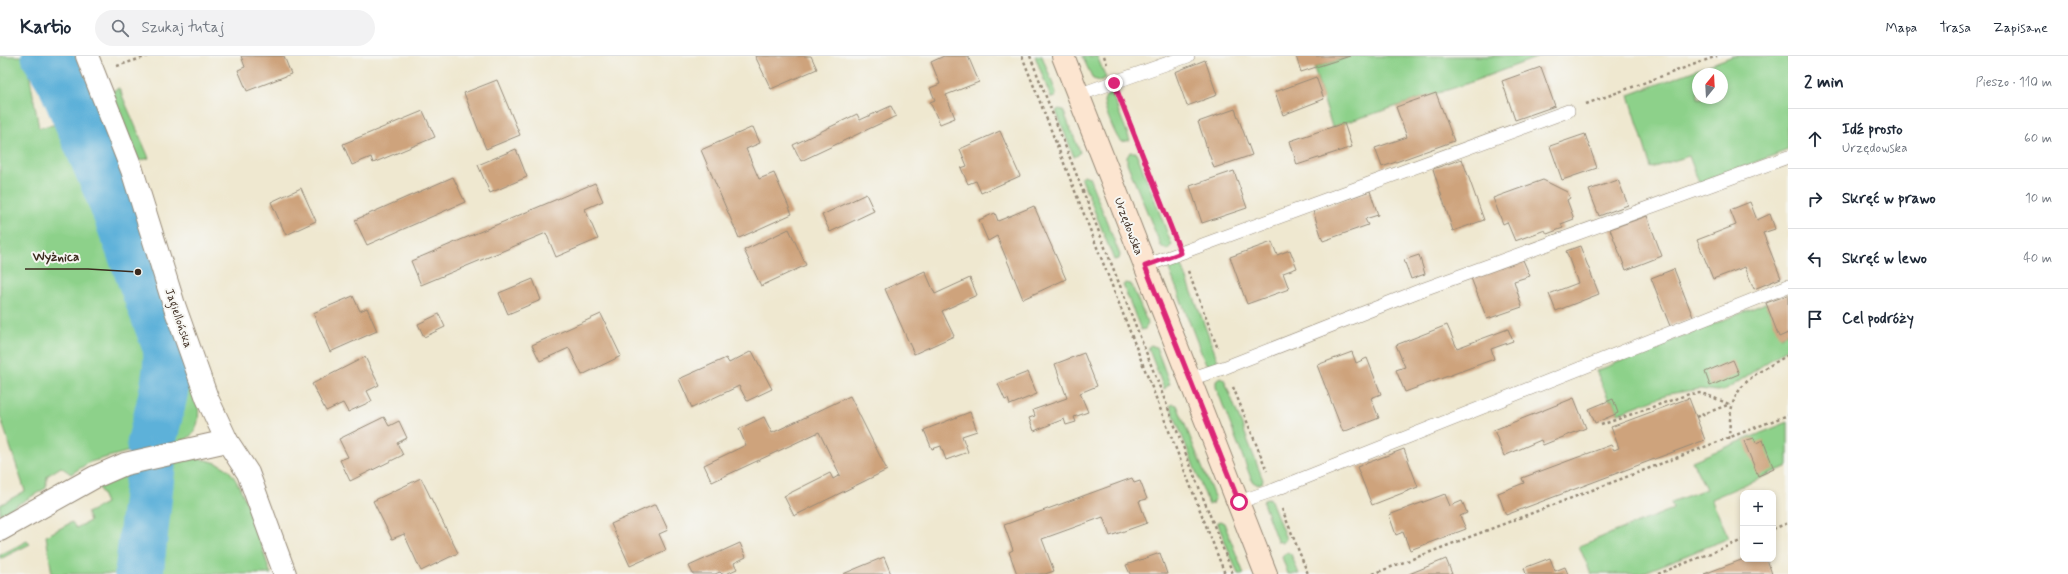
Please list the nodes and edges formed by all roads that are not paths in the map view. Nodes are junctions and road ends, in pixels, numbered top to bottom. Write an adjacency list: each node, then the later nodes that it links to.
1 (1063, 56): 4 (street, Urzędowska)
2 (1188, 56): 4 (lane)
3 (90, 64): 10 (street, Jagiellońska)
4 (1078, 95): 7 (street, Urzędowska)
5 (1568, 111): 7 (lane)
6 (1788, 157): 9 (lane)
7 (1145, 266): 9 (street, Urzędowska)
8 (1788, 286): 11 (lane)
9 (1190, 379): 11 (street, Urzędowska)
10 (228, 441): 12 (street); 13 (street, Jagiellońska)
11 (1239, 502): 14 (street, Urzędowska)
12 (0, 530)
13 (285, 574)
14 (1266, 574)

